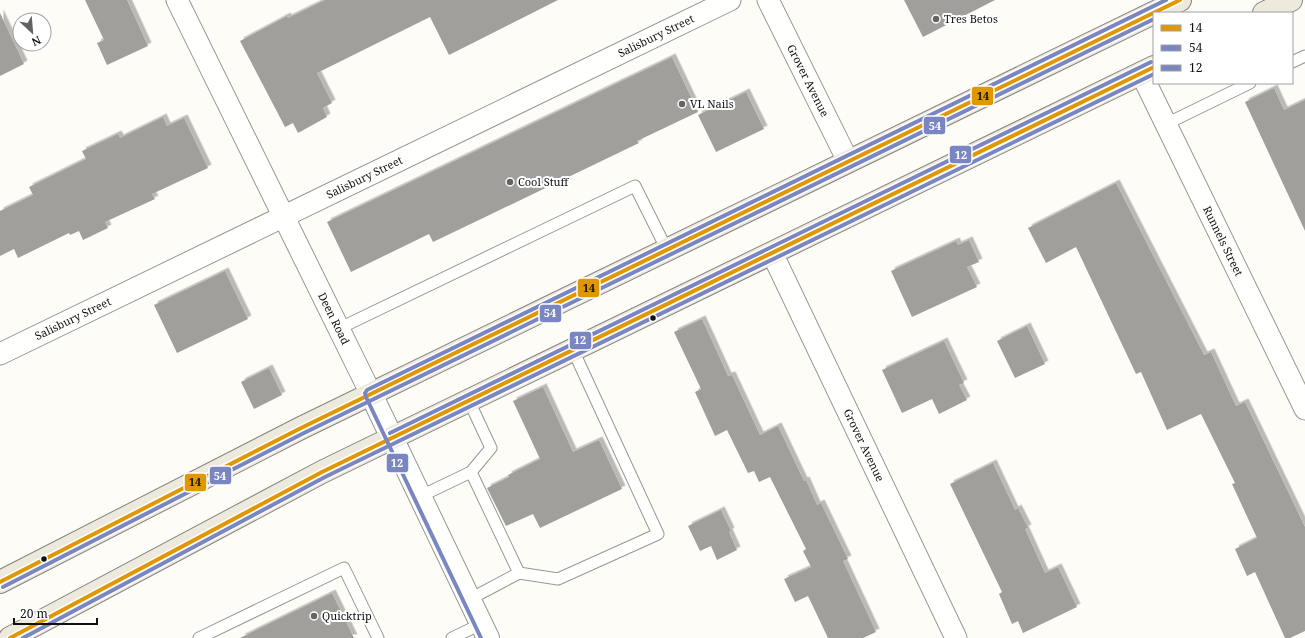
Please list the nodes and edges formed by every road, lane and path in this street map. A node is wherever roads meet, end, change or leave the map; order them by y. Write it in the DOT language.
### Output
graph roads {
  1 [pos="177,0"];
  2 [pos="730,0"];
  3 [pos="768,0"];
  4 [pos="1180,0"];
  5 [pos="1291,0"];
  6 [pos="1155,12"];
  7 [pos="1266,12"];
  8 [pos="1153,13"];
  9 [pos="1305,56"];
  10 [pos="1293,62"];
  11 [pos="1148,70"];
  12 [pos="1248,84"];
  13 [pos="1166,124"];
  14 [pos="848,161"];
  15 [pos="283,217"];
  16 [pos="667,250"];
  17 [pos="772,253"];
  18 [pos="338,329"];
  19 [pos="573,350"];
  20 [pos="0,354"];
  21 [pos="371,394"];
  22 [pos="469,401"];
  23 [pos="1305,409"];
  24 [pos="393,438"];
  25 [pos="470,472"];
  26 [pos="420,496"];
  27 [pos="520,573"];
  28 [pos="0,582"];
  29 [pos="470,599"];
  30 [pos="485,631"];
  31 [pos="10,638"];
  32 [pos="199,638"];
  33 [pos="378,638"];
  34 [pos="452,638"];
  35 [pos="956,638"];
  1 -- 15 [label="street, Deen Road"];
  2 -- 15 [label="street, Salisbury Street"];
  3 -- 14 [label="street, Grover Avenue"];
  4 -- 6 [label="main road"];
  5 -- 7 [label="main road"];
  8 -- 14 [label="main road"];
  9 -- 10 [label="lane"];
  11 -- 13 [label="street, Runnels Street"];
  11 -- 17 [label="main road"];
  12 -- 13 [label="lane"];
  13 -- 23 [label="street, Runnels Street"];
  14 -- 16 [label="main road"];
  15 -- 18 [label="street, Deen Road"];
  15 -- 20 [label="street, Salisbury Street"];
  16 -- 18 [label="lane"];
  16 -- 21 [label="main road"];
  17 -- 19 [label="main road"];
  17 -- 35 [label="street, Grover Avenue"];
  18 -- 21 [label="street, Deen Road"];
  19 -- 22 [label="main road"];
  19 -- 27 [label="lane"];
  21 -- 24 [label="street, Deen Road"];
  21 -- 28 [label="main road"];
  22 -- 24 [label="main road"];
  22 -- 25 [label="lane"];
  24 -- 26 [label="street, Deen Road"];
  24 -- 31 [label="main road"];
  25 -- 26 [label="lane"];
  25 -- 27 [label="lane"];
  26 -- 29 [label="street, Deen Road"];
  27 -- 29 [label="lane"];
  29 -- 30 [label="street, Deen Road"];
  30 -- 34 [label="lane"];
  32 -- 33 [label="lane"];
}
